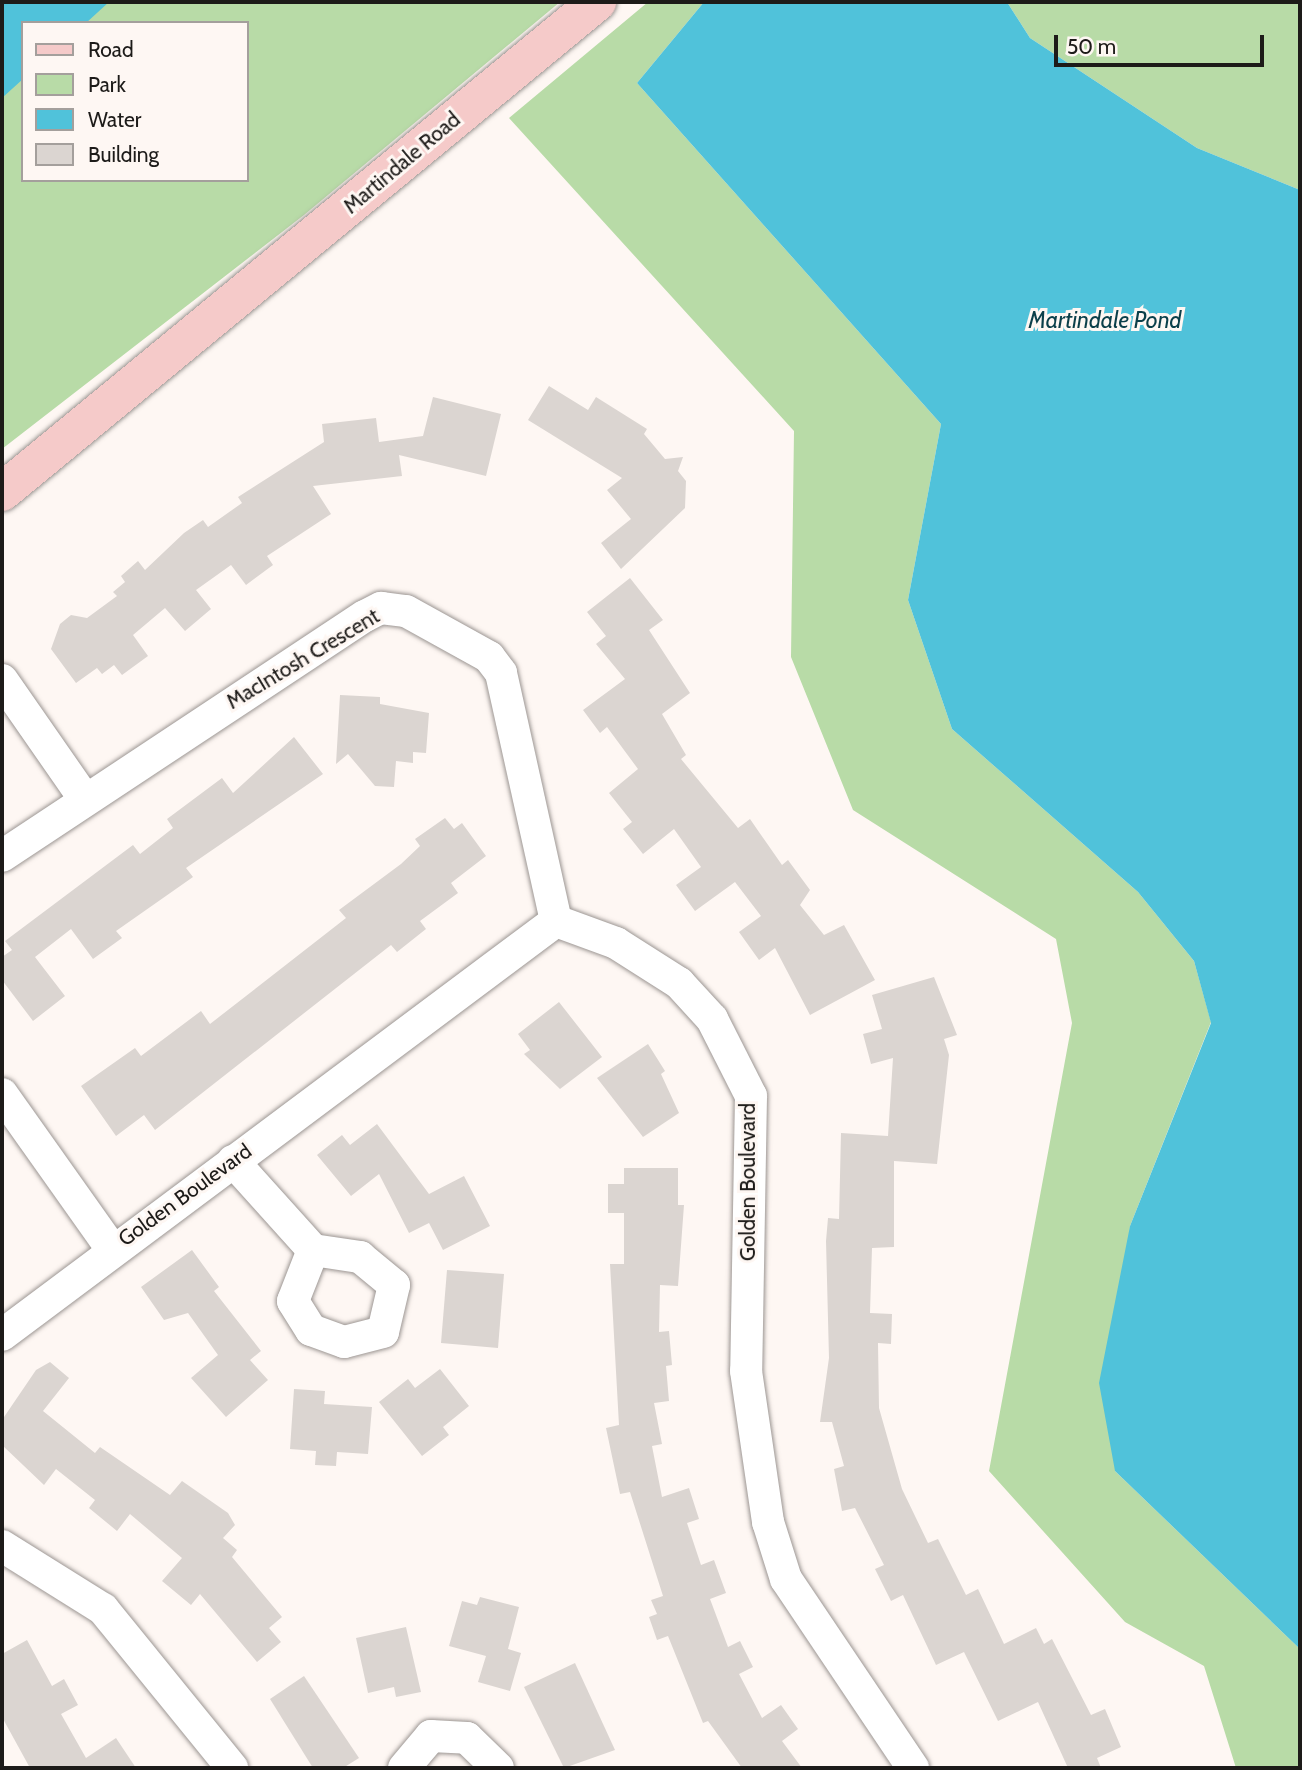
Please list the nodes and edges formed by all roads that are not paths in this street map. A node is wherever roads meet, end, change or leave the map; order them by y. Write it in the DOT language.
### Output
graph roads {
  1 [pos="597,2"];
  2 [pos="2,492"];
  3 [pos="2,680"];
  4 [pos="84,798"];
  5 [pos="2,856"];
  6 [pos="556,921"];
  7 [pos="2,1094"];
  8 [pos="233,1161"];
  9 [pos="111,1248"];
  10 [pos="313,1250"];
  11 [pos="2,1335"];
  12 [pos="2,1546"];
  13 [pos="232,1768"];
  14 [pos="404,1768"];
  15 [pos="498,1768"];
  16 [pos="913,1768"];
  1 -- 2 [label="main road, Martindale Road"];
  3 -- 4 [label="street"];
  4 -- 5 [label="street, MacIntosh Crescent"];
  4 -- 6 [label="street, MacIntosh Crescent"];
  6 -- 8 [label="street, Golden Boulevard"];
  6 -- 16 [label="street, Golden Boulevard"];
  7 -- 9 [label="street"];
  8 -- 9 [label="street, Golden Boulevard"];
  8 -- 10 [label="street"];
  9 -- 11 [label="street, Golden Boulevard"];
  12 -- 13 [label="street"];
  14 -- 15 [label="street"];
}
